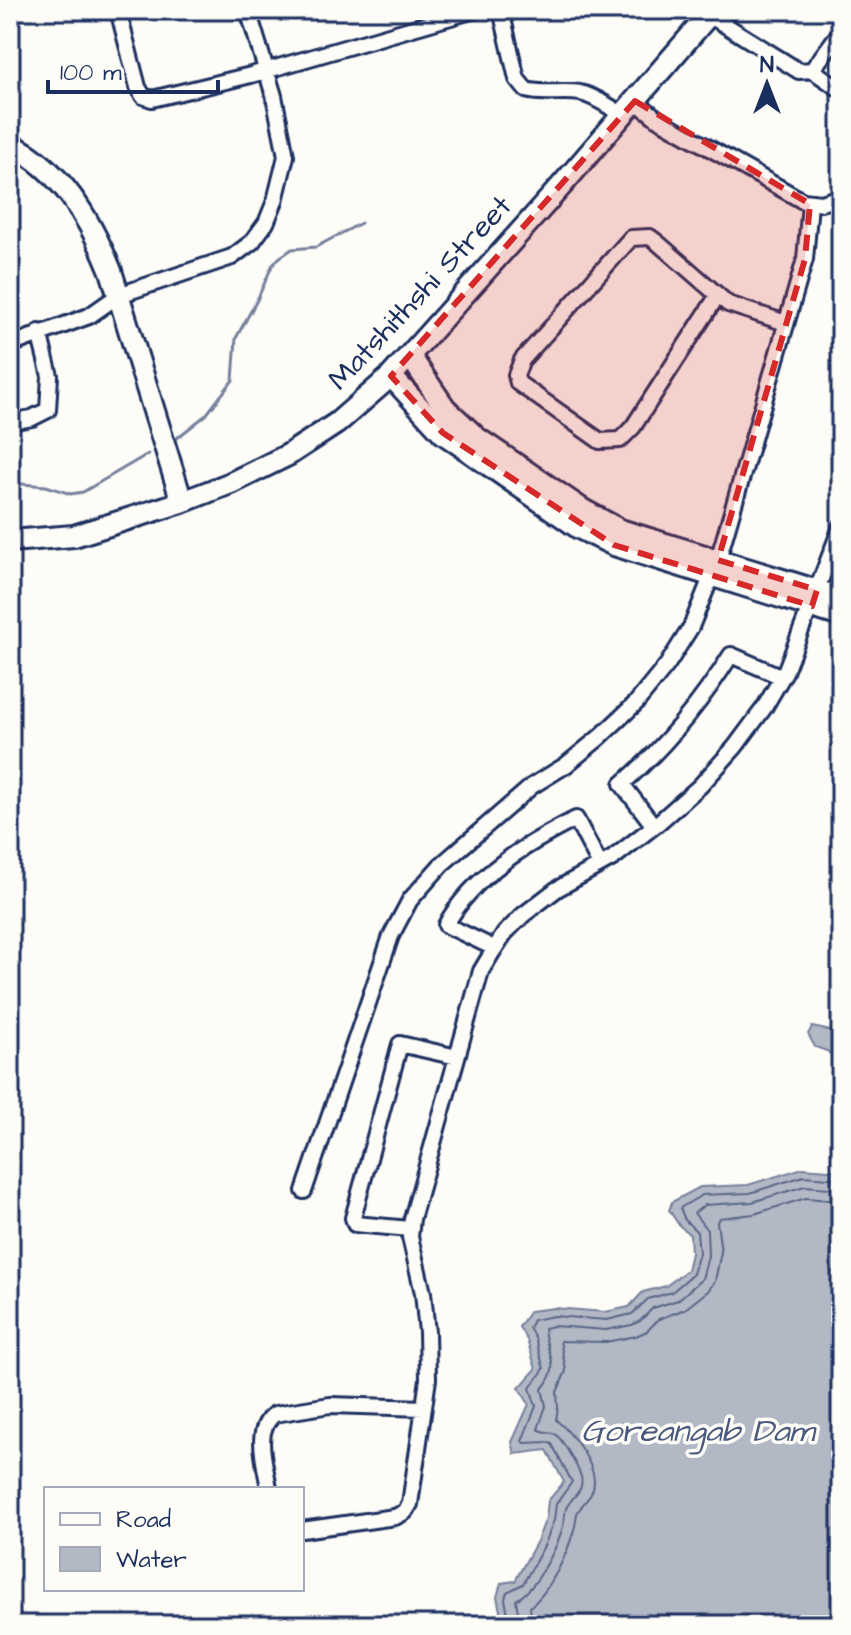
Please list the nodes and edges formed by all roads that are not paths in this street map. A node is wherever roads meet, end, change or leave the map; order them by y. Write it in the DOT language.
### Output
graph roads {
  1 [pos="118,10"];
  2 [pos="248,10"];
  3 [pos="475,10"];
  4 [pos="501,10"];
  5 [pos="711,13"];
  6 [pos="841,31"];
  7 [pos="267,70"];
  8 [pos="812,70"];
  9 [pos="841,90"];
  10 [pos="628,107"];
  11 [pos="10,144"];
  12 [pos="841,197"];
  13 [pos="810,204"];
  14 [pos="119,295"];
  15 [pos="718,295"];
  16 [pos="786,323"];
  17 [pos="39,332"];
  18 [pos="10,345"];
  19 [pos="410,356"];
  20 [pos="391,376"];
  21 [pos="10,422"];
  22 [pos="182,502"];
  23 [pos="841,527"];
  24 [pos="10,541"];
  25 [pos="715,568"];
  26 [pos="814,598"];
  27 [pos="841,598"];
  28 [pos="841,616"];
  29 [pos="782,677"];
  30 [pos="654,826"];
  31 [pos="600,865"];
  32 [pos="494,948"];
  33 [pos="457,1057"];
  34 [pos="304,1191"];
  35 [pos="410,1229"];
  36 [pos="424,1408"];
  37 [pos="269,1487"];
  38 [pos="304,1530"];
  1 -- 7 [label="street"];
  2 -- 7 [label="street"];
  3 -- 7 [label="street"];
  4 -- 10 [label="street"];
  5 -- 8 [label="street"];
  5 -- 10 [label="street, Matshithshi Street"];
  6 -- 8 [label="street"];
  7 -- 14 [label="street"];
  8 -- 9 [label="street"];
  10 -- 13 [label="street"];
  10 -- 19 [label="street, Matshithshi Street"];
  11 -- 14 [label="street"];
  12 -- 13 [label="street"];
  13 -- 16 [label="street"];
  14 -- 17 [label="street"];
  14 -- 22 [label="street"];
  15 -- 15 [label="street"];
  15 -- 16 [label="street"];
  16 -- 25 [label="street"];
  17 -- 18 [label="street"];
  17 -- 21 [label="street"];
  19 -- 20 [label="street, Matshithshi Street"];
  19 -- 25 [label="street"];
  20 -- 22 [label="street, Matshithshi Street"];
  20 -- 25 [label="street"];
  22 -- 24 [label="street, Matshithshi Street"];
  23 -- 26 [label="street"];
  25 -- 26 [label="street"];
  25 -- 34 [label="street"];
  26 -- 27 [label="street"];
  26 -- 28 [label="street"];
  26 -- 29 [label="street"];
  29 -- 30 [label="street"];
  29 -- 30 [label="street"];
  30 -- 31 [label="street"];
  31 -- 32 [label="street"];
  31 -- 32 [label="street"];
  32 -- 33 [label="street"];
  33 -- 35 [label="street"];
  33 -- 35 [label="street"];
  35 -- 36 [label="street"];
  36 -- 37 [label="street"];
  36 -- 38 [label="street"];
}
